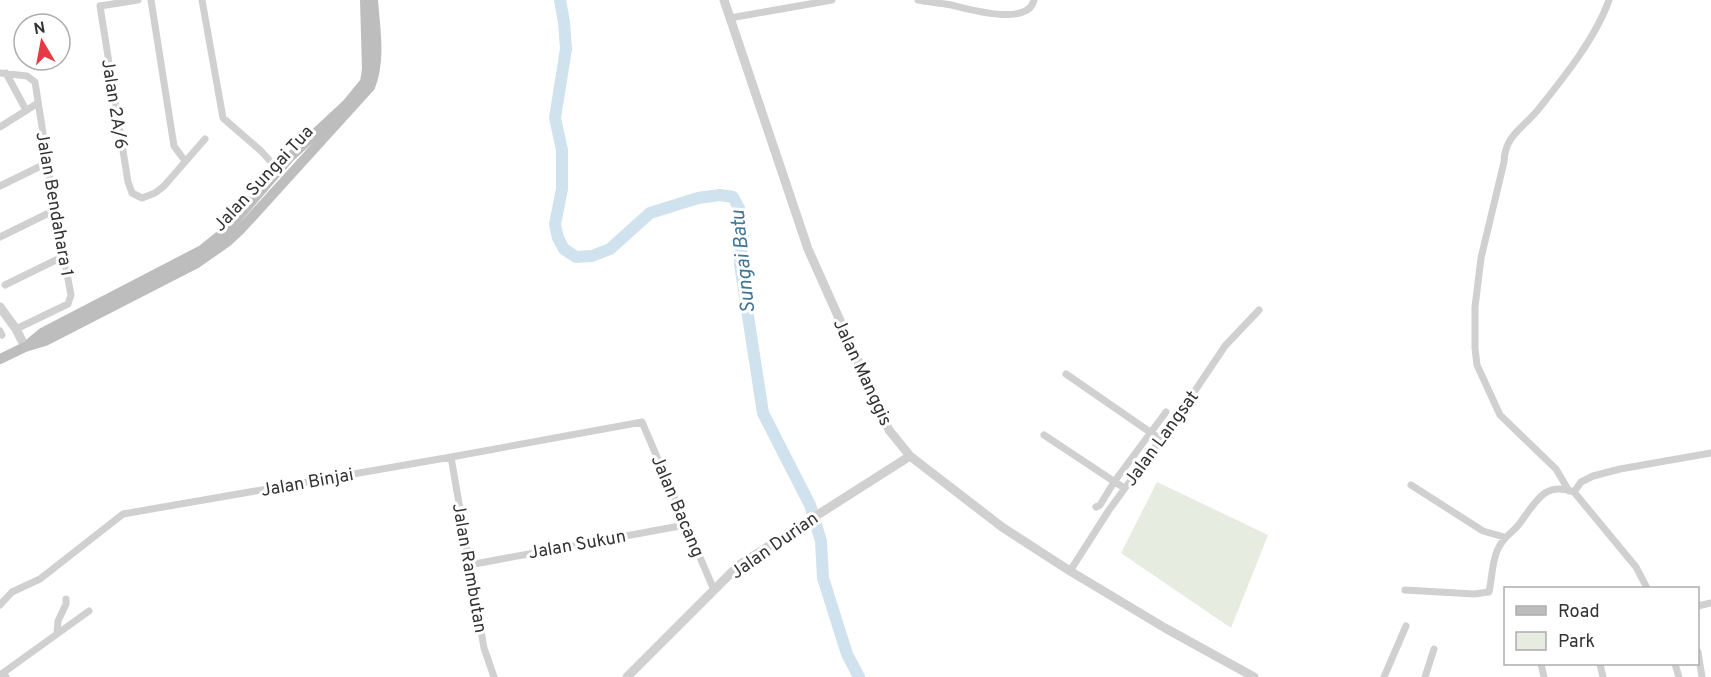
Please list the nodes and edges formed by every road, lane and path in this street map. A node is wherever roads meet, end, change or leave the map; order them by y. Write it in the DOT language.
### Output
graph roads {
  1 [pos="138,0"];
  2 [pos="151,0"];
  3 [pos="201,0"];
  4 [pos="365,0"];
  5 [pos="373,0"];
  6 [pos="724,0"];
  7 [pos="832,0"];
  8 [pos="918,0"];
  9 [pos="1034,0"];
  10 [pos="1609,0"];
  11 [pos="730,18"];
  12 [pos="3,73"];
  13 [pos="38,103"];
  14 [pos="26,110"];
  15 [pos="0,127"];
  16 [pos="205,139"];
  17 [pos="185,161"];
  18 [pos="47,163"];
  19 [pos="286,171"];
  20 [pos="0,186"];
  21 [pos="55,210"];
  22 [pos="0,237"];
  23 [pos="64,256"];
  24 [pos="5,285"];
  25 [pos="0,307"];
  26 [pos="1259,310"];
  27 [pos="16,329"];
  28 [pos="25,347"];
  29 [pos="0,359"];
  30 [pos="1066,375"];
  31 [pos="1166,412"];
  32 [pos="642,422"];
  33 [pos="1150,433"];
  34 [pos="1044,435"];
  35 [pos="1160,439"];
  36 [pos="1711,453"];
  37 [pos="910,456"];
  38 [pos="451,457"];
  39 [pos="1114,482"];
  40 [pos="1411,485"];
  41 [pos="1124,488"];
  42 [pos="1572,492"];
  43 [pos="1096,507"];
  44 [pos="685,525"];
  45 [pos="1504,537"];
  46 [pos="468,565"];
  47 [pos="1070,571"];
  48 [pos="1646,587"];
  49 [pos="714,590"];
  50 [pos="1405,590"];
  51 [pos="66,599"];
  52 [pos="0,605"];
  53 [pos="89,611"];
  54 [pos="1406,626"];
  55 [pos="57,633"];
  56 [pos="1434,650"];
  57 [pos="1699,660"];
  58 [pos="0,675"];
  59 [pos="5,677"];
  60 [pos="494,677"];
  61 [pos="627,677"];
  62 [pos="1254,677"];
  63 [pos="1384,677"];
  64 [pos="1425,677"];
  65 [pos="1701,677"];
  1 -- 17 [label="street, Jalan 2A/6"];
  2 -- 17 [label="street"];
  3 -- 19 [label="street"];
  4 -- 19 [label="main road, Jalan Sungai Tua"];
  5 -- 19 [label="main road, Jalan Sungai Tua"];
  6 -- 11 [label="street, Jalan Manggis"];
  7 -- 11 [label="street"];
  8 -- 9 [label="street"];
  10 -- 42 [label="street"];
  11 -- 37 [label="street, Jalan Manggis"];
  12 -- 13 [label="street, Jalan Bendahara 1"];
  12 -- 14 [label="street"];
  13 -- 14 [label="street"];
  13 -- 18 [label="street, Jalan Bendahara 1"];
  14 -- 15 [label="street"];
  16 -- 17 [label="street"];
  18 -- 20 [label="street"];
  18 -- 21 [label="street, Jalan Bendahara 1"];
  19 -- 28 [label="main road, Jalan Sungai Tua"];
  21 -- 22 [label="street"];
  21 -- 23 [label="street, Jalan Bendahara 1"];
  23 -- 24 [label="street"];
  23 -- 27 [label="street, Jalan Bendahara 1"];
  25 -- 27 [label="street"];
  26 -- 35 [label="street, Jalan Langsat"];
  27 -- 28 [label="street"];
  28 -- 29 [label="main road, Jalan Sungai Tua"];
  30 -- 33 [label="street"];
  31 -- 33 [label="street"];
  32 -- 38 [label="street, Jalan Binjai"];
  32 -- 44 [label="street, Jalan Bacang"];
  33 -- 35 [label="street"];
  33 -- 39 [label="street"];
  34 -- 39 [label="street"];
  35 -- 41 [label="street, Jalan Langsat"];
  36 -- 42 [label="street"];
  37 -- 47 [label="street, Jalan Manggis"];
  37 -- 49 [label="street, Jalan Durian"];
  38 -- 46 [label="street, Jalan Rambutan"];
  38 -- 52 [label="street, Jalan Binjai"];
  39 -- 41 [label="street"];
  39 -- 43 [label="street"];
  40 -- 45 [label="street"];
  41 -- 47 [label="street, Jalan Langsat"];
  42 -- 45 [label="street"];
  42 -- 48 [label="street"];
  44 -- 46 [label="street, Jalan Sukun"];
  44 -- 49 [label="street, Jalan Bacang"];
  45 -- 50 [label="street"];
  46 -- 60 [label="street, Jalan Rambutan"];
  47 -- 62 [label="street, Jalan Manggis"];
  49 -- 61 [label="street, Jalan Durian"];
  51 -- 55 [label="street"];
  53 -- 55 [label="street"];
  54 -- 63 [label="street"];
  55 -- 58 [label="street"];
  56 -- 64 [label="street"];
  57 -- 65 [label="street"];
  58 -- 59 [label="street"];
}
